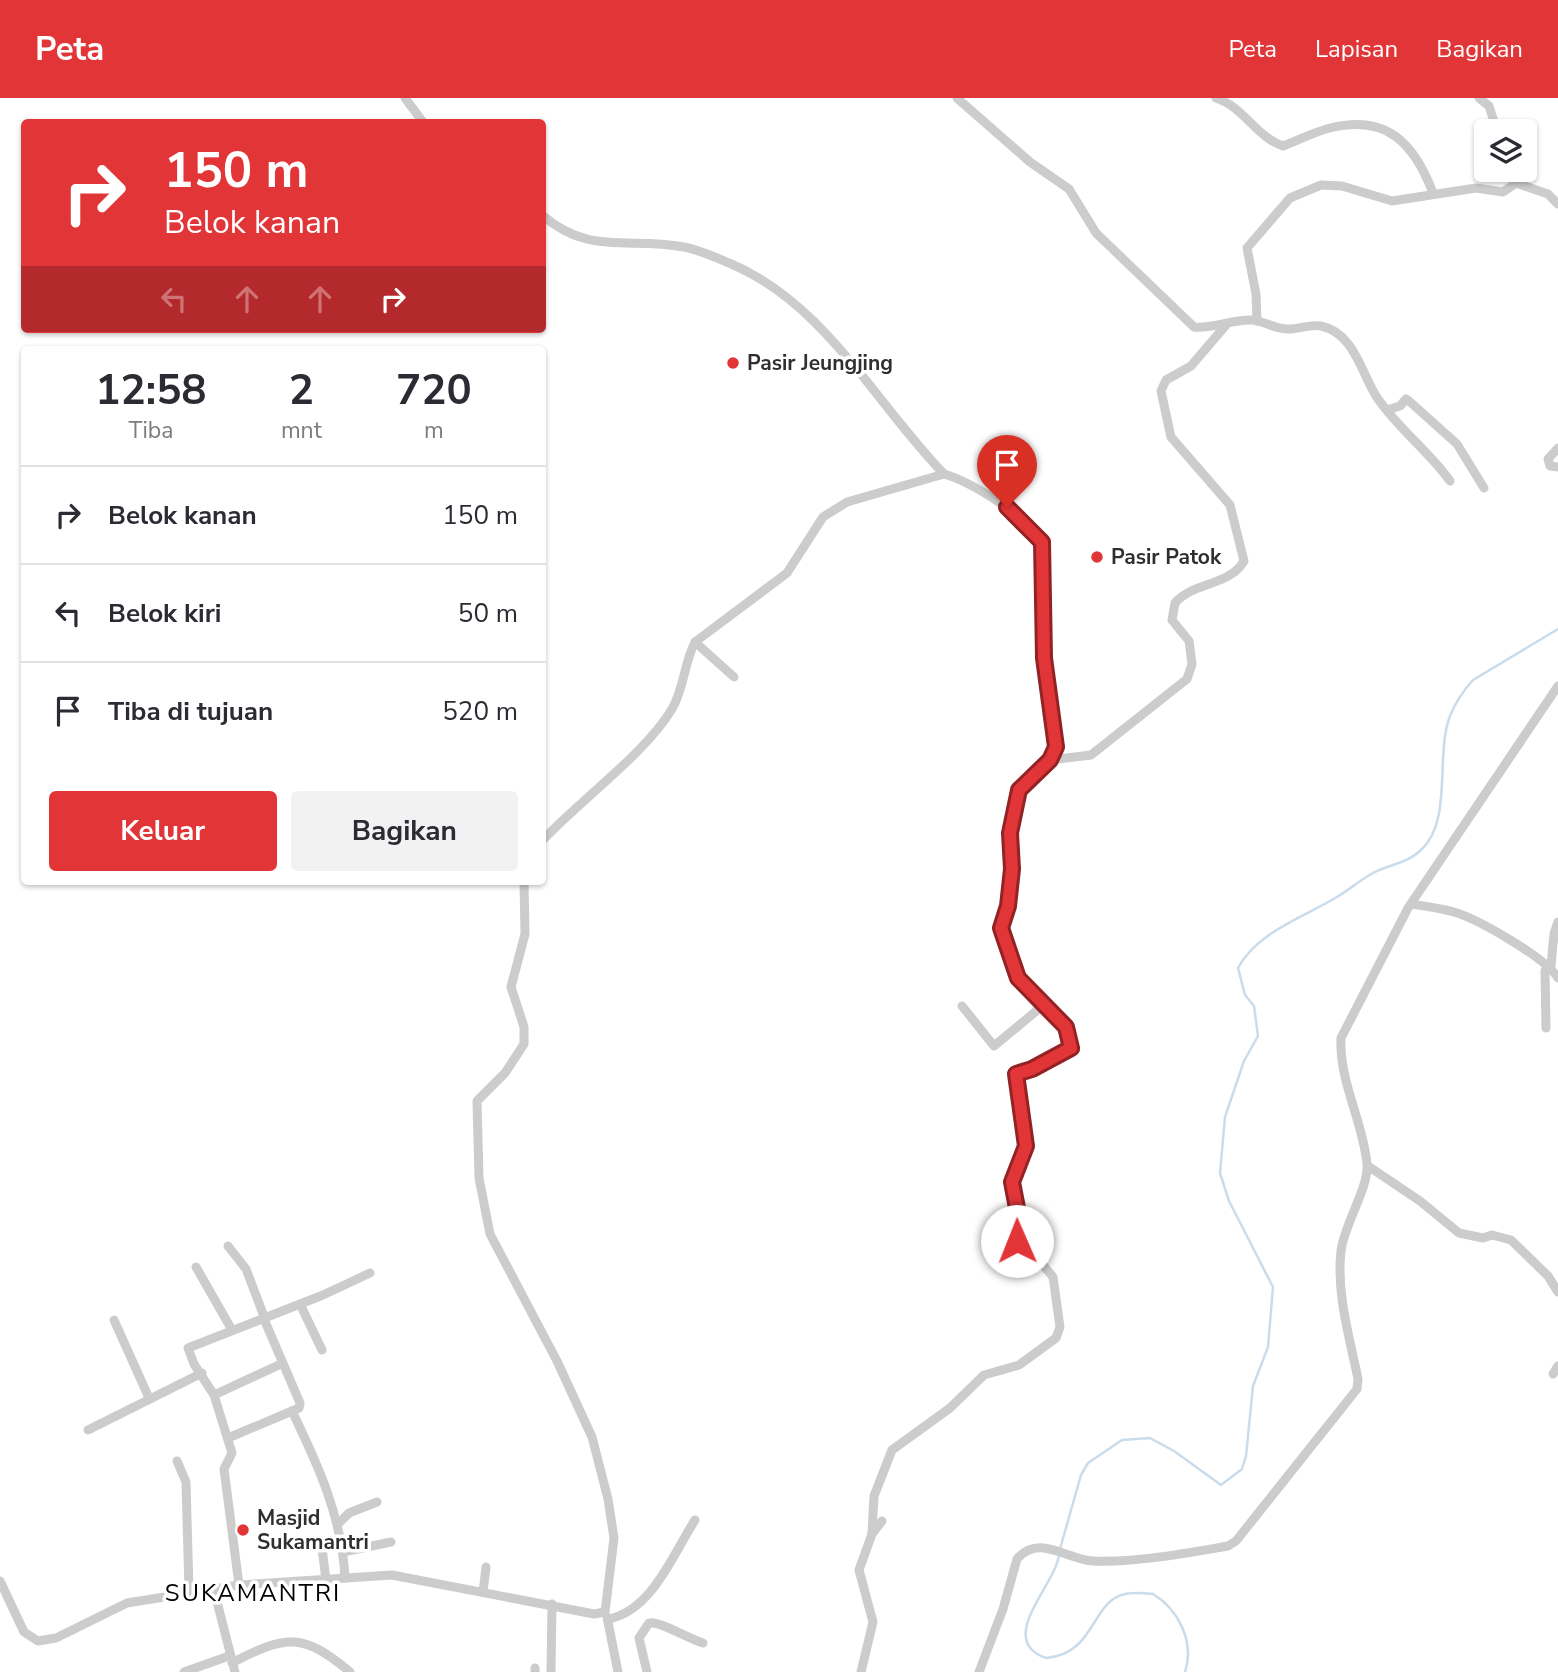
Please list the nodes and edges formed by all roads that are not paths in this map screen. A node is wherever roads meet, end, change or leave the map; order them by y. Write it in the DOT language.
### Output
graph roads {
  1 [pos="405,98"];
  2 [pos="957,98"];
  3 [pos="1216,98"];
  4 [pos="1479,98"];
  5 [pos="421,119"];
  6 [pos="1493,119"];
  7 [pos="1516,183"];
  8 [pos="1433,193"];
  9 [pos="1558,204"];
  10 [pos="546,218"];
  11 [pos="1257,321"];
  12 [pos="1226,325"];
  13 [pos="1387,410"];
  14 [pos="1558,448"];
  15 [pos="1558,467"];
  16 [pos="944,474"];
  17 [pos="1450,481"];
  18 [pos="1485,488"];
  19 [pos="695,642"];
  20 [pos="734,677"];
  21 [pos="1558,686"];
  22 [pos="1050,760"];
  23 [pos="546,837"];
  24 [pos="524,885"];
  25 [pos="1411,904"];
  26 [pos="1558,922"];
  27 [pos="1550,965"];
  28 [pos="1558,978"];
  29 [pos="1046,1003"];
  30 [pos="962,1006"];
  31 [pos="1546,1028"];
  32 [pos="1367,1166"];
  33 [pos="228,1245"];
  34 [pos="196,1267"];
  35 [pos="1544,1272"];
  36 [pos="370,1273"];
  37 [pos="1558,1273"];
  38 [pos="1558,1292"];
  39 [pos="300,1304"];
  40 [pos="264,1319"];
  41 [pos="114,1320"];
  42 [pos="232,1330"];
  43 [pos="322,1350"];
  44 [pos="281,1364"];
  45 [pos="202,1373"];
  46 [pos="214,1395"];
  47 [pos="149,1398"];
  48 [pos="292,1410"];
  49 [pos="88,1430"];
  50 [pos="228,1438"];
  51 [pos="177,1461"];
  52 [pos="377,1502"];
  53 [pos="695,1520"];
  54 [pos="882,1521"];
  55 [pos="338,1524"];
  56 [pos="872,1534"];
  57 [pos="321,1540"];
  58 [pos="391,1542"];
  59 [pos="344,1552"];
  60 [pos="486,1567"];
  61 [pos="345,1578"];
  62 [pos="327,1580"];
  63 [pos="0,1581"];
  64 [pos="239,1585"];
  65 [pos="214,1590"];
  66 [pos="189,1591"];
  67 [pos="483,1592"];
  68 [pos="552,1604"];
  69 [pos="607,1615"];
  70 [pos="703,1643"];
  71 [pos="232,1664"];
  72 [pos="184,1672"];
  73 [pos="350,1672"];
  74 [pos="551,1672"];
  75 [pos="618,1672"];
  76 [pos="647,1672"];
  77 [pos="861,1672"];
  78 [pos="979,1672"];
  1 -- 5 [label="street"];
  2 -- 12 [label="street"];
  3 -- 8 [label="street"];
  4 -- 6 [label="street"];
  7 -- 8 [label="street"];
  7 -- 9 [label="street"];
  8 -- 11 [label="street"];
  10 -- 16 [label="street"];
  11 -- 12 [label="street"];
  11 -- 13 [label="street"];
  12 -- 22 [label="street"];
  13 -- 17 [label="street"];
  13 -- 18 [label="street"];
  14 -- 15 [label="street"];
  16 -- 19 [label="street"];
  16 -- 22 [label="street"];
  19 -- 20 [label="street"];
  19 -- 23 [label="street"];
  21 -- 25 [label="street"];
  22 -- 29 [label="street"];
  24 -- 69 [label="street"];
  25 -- 27 [label="street"];
  25 -- 32 [label="street"];
  26 -- 27 [label="street"];
  27 -- 28 [label="street"];
  27 -- 31 [label="street"];
  29 -- 30 [label="street"];
  29 -- 56 [label="street"];
  32 -- 35 [label="street"];
  32 -- 78 [label="street"];
  33 -- 40 [label="street"];
  34 -- 42 [label="street"];
  35 -- 37 [label="street"];
  35 -- 38 [label="street"];
  36 -- 39 [label="street"];
  39 -- 40 [label="street"];
  39 -- 43 [label="street"];
  40 -- 42 [label="street"];
  40 -- 44 [label="street"];
  41 -- 47 [label="street"];
  42 -- 45 [label="street"];
  44 -- 46 [label="street"];
  44 -- 48 [label="street"];
  45 -- 46 [label="street"];
  45 -- 47 [label="street"];
  46 -- 50 [label="street"];
  47 -- 49 [label="street"];
  48 -- 50 [label="street"];
  48 -- 55 [label="street"];
  50 -- 64 [label="street"];
  51 -- 66 [label="street"];
  52 -- 55 [label="street"];
  53 -- 69 [label="street"];
  54 -- 56 [label="street"];
  55 -- 59 [label="street"];
  56 -- 77 [label="street"];
  57 -- 62 [label="street"];
  58 -- 59 [label="street"];
  59 -- 61 [label="street"];
  60 -- 67 [label="street"];
  61 -- 62 [label="street"];
  61 -- 67 [label="street"];
  62 -- 64 [label="street"];
  63 -- 66 [label="street"];
  64 -- 65 [label="street"];
  65 -- 66 [label="street"];
  65 -- 71 [label="street"];
  67 -- 68 [label="street"];
  68 -- 69 [label="street"];
  68 -- 74 [label="street"];
  69 -- 75 [label="street"];
  70 -- 76 [label="street"];
  71 -- 72 [label="street"];
  71 -- 73 [label="street"];
}
